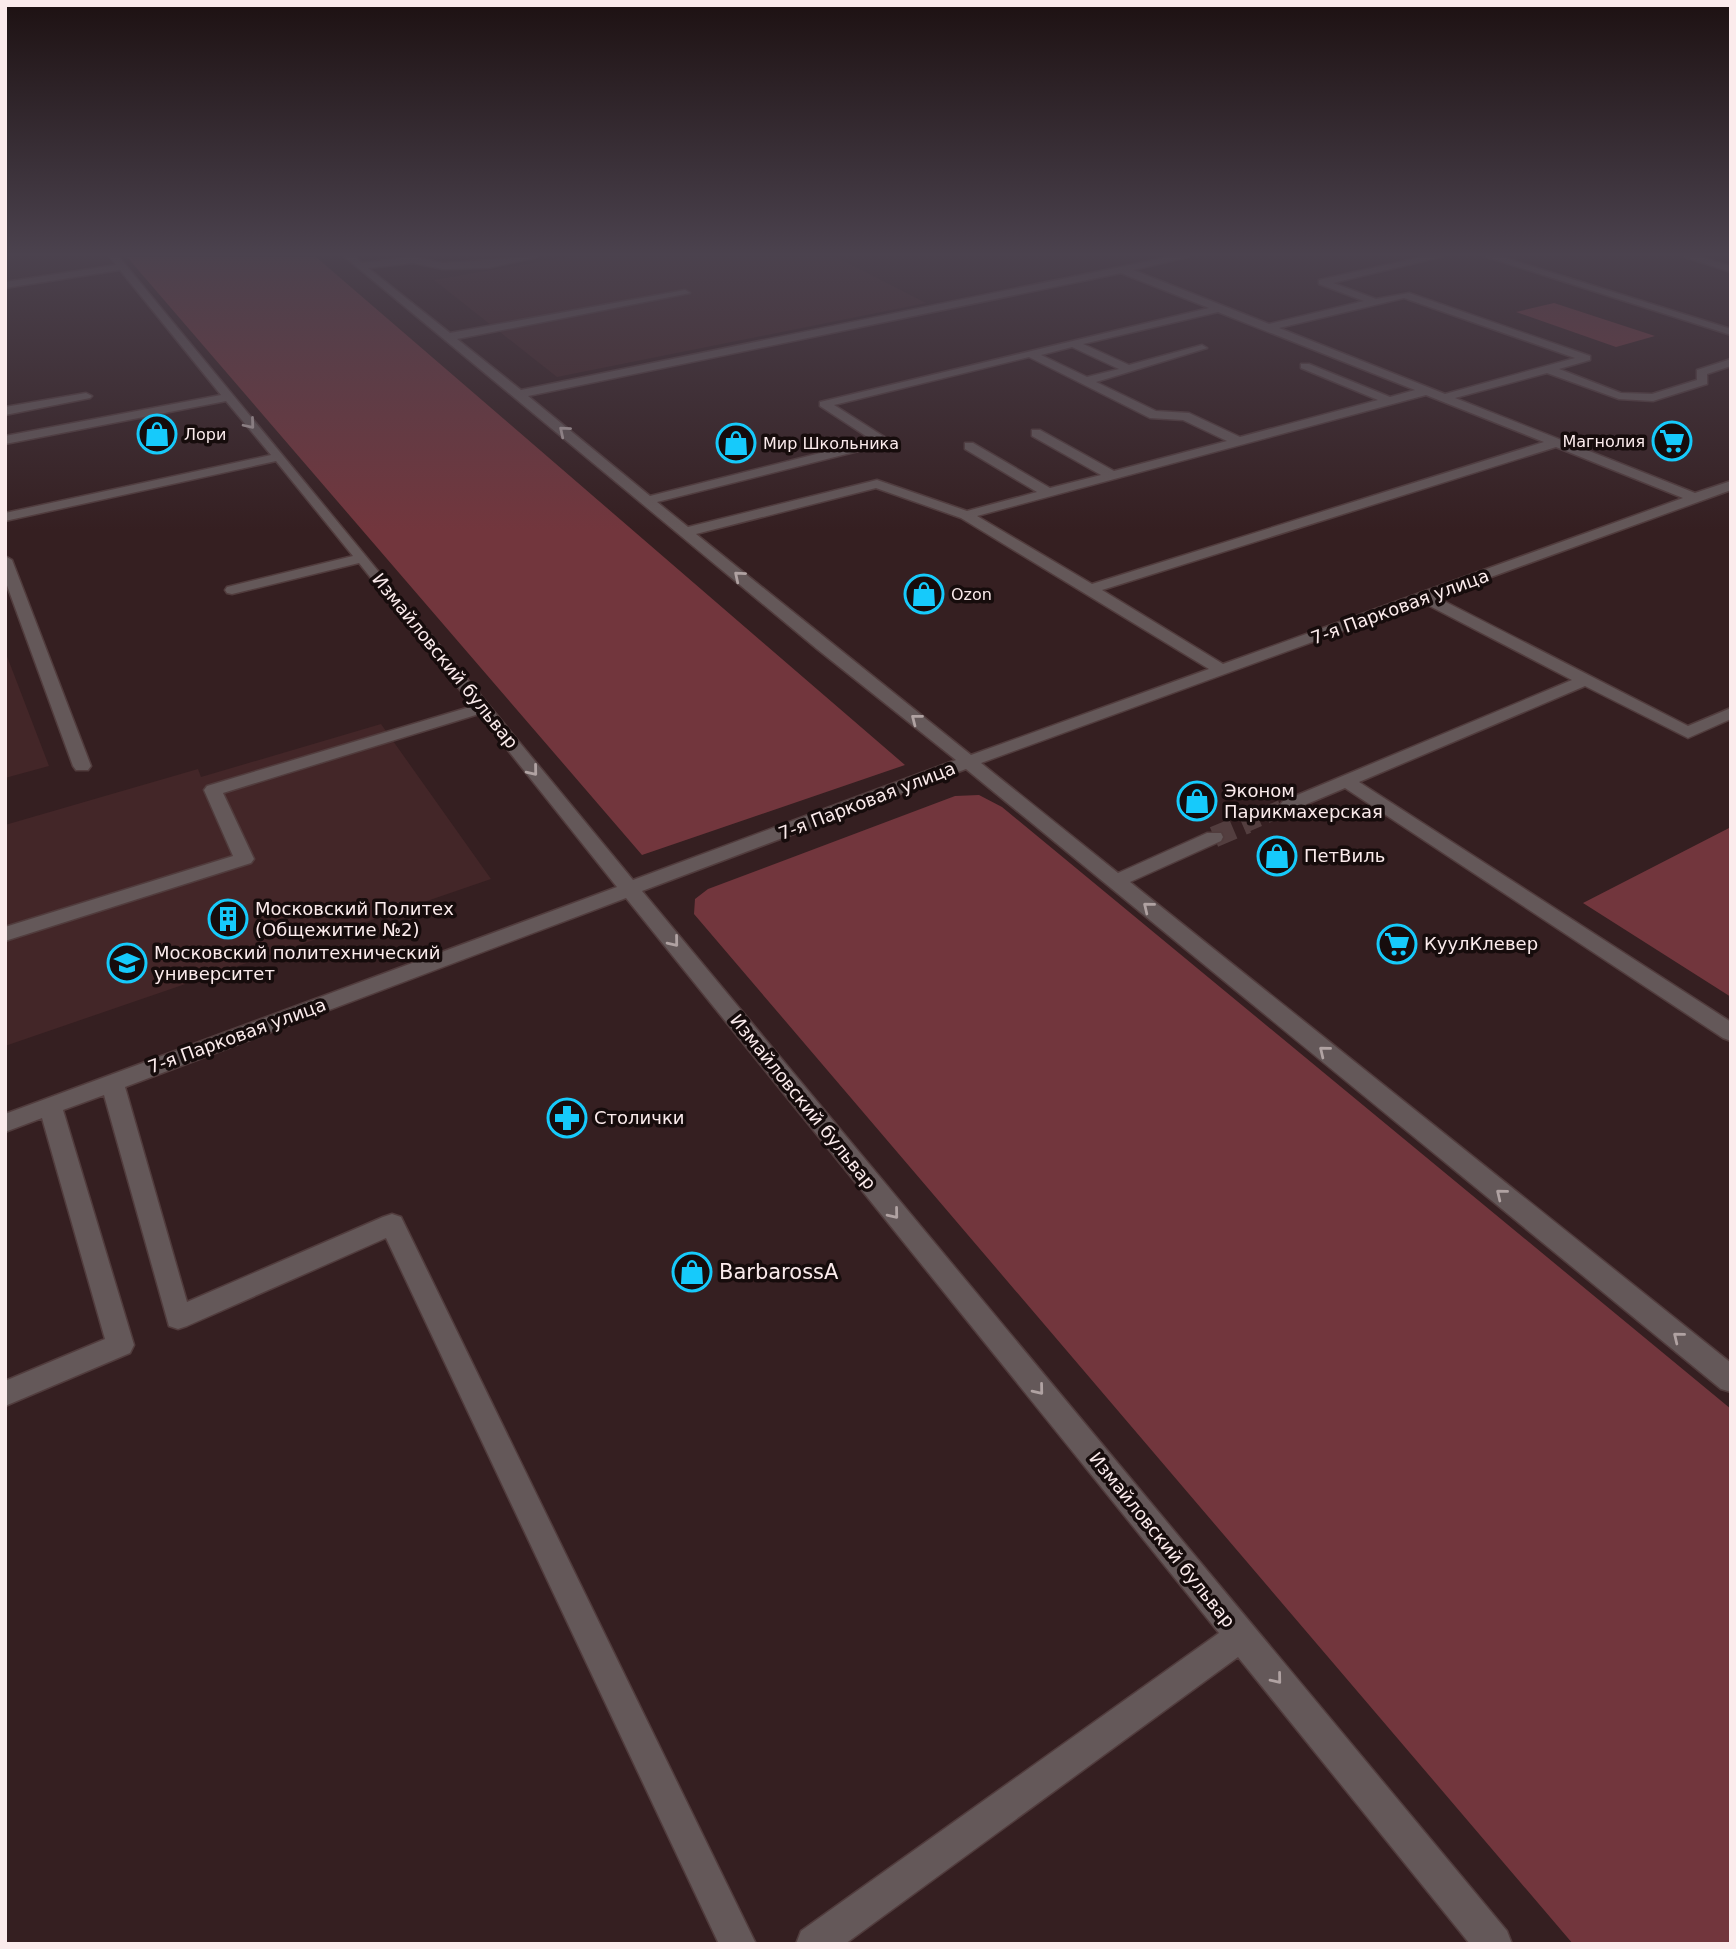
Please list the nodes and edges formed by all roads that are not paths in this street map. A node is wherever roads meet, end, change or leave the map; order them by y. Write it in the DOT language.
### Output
graph roads {
  1 [pos="188,348"];
  2 [pos="462,348"];
  3 [pos="743,348"];
  4 [pos="1057,348"];
  5 [pos="1083,348"];
  6 [pos="1202,348"];
  7 [pos="1317,348"];
  8 [pos="1557,348"];
  9 [pos="1031,354"];
  10 [pos="1731,362"];
  11 [pos="1306,366"];
  12 [pos="1548,369"];
  13 [pos="1130,370"];
  14 [pos="1086,381"];
  15 [pos="1426,391"];
  16 [pos="519,394"];
  17 [pos="86,397"];
  18 [pos="228,397"];
  19 [pos="1444,398"];
  20 [pos="1390,401"];
  21 [pos="5,411"];
  22 [pos="1036,433"];
  23 [pos="5,440"];
  24 [pos="1240,442"];
  25 [pos="1555,443"];
  26 [pos="970,446"];
  27 [pos="279,457"];
  28 [pos="1113,476"];
  29 [pos="1731,485"];
  30 [pos="1049,493"];
  31 [pos="1695,498"];
  32 [pos="648,500"];
  33 [pos="966,515"];
  34 [pos="5,517"];
  35 [pos="686,532"];
  36 [pos="362,558"];
  37 [pos="5,560"];
  38 [pos="1090,589"];
  39 [pos="232,590"];
  40 [pos="1426,598"];
  41 [pos="1222,670"];
  42 [pos="1585,680"];
  43 [pos="483,708"];
  44 [pos="1731,713"];
  45 [pos="969,762"];
  46 [pos="82,766"];
  47 [pos="1346,781"];
  48 [pos="1289,805"];
  49 [pos="1214,837"];
  50 [pos="1115,881"];
  51 [pos="630,890"];
  52 [pos="5,934"];
  53 [pos="1731,1032"];
  54 [pos="112,1083"];
  55 [pos="50,1106"];
  56 [pos="5,1123"];
  57 [pos="1731,1380"];
  58 [pos="5,1394"];
  59 [pos="1241,1636"];
  60 [pos="738,1944"];
  61 [pos="814,1944"];
  62 [pos="1494,1944"];
  1 -- 18 [label="street, Измайловский бульвар"];
  2 -- 16 [label="street"];
  3 -- 16 [label="street"];
  4 -- 9 [label="street"];
  5 -- 13 [label="street"];
  6 -- 13 [label="street"];
  7 -- 15 [label="street"];
  8 -- 12 [label="street"];
  9 -- 14 [label="street"];
  9 -- 32 [label="street"];
  10 -- 12 [label="street"];
  11 -- 20 [label="street"];
  12 -- 19 [label="street"];
  13 -- 14 [label="street"];
  14 -- 24 [label="street"];
  15 -- 19 [label="street"];
  15 -- 20 [label="street"];
  32 -- 16 [label="street, one-way"];
  17 -- 21 [label="street"];
  18 -- 23 [label="street"];
  18 -- 27 [label="street, Измайловский бульвар, one-way"];
  19 -- 25 [label="street"];
  20 -- 24 [label="street"];
  22 -- 28 [label="street"];
  24 -- 28 [label="street"];
  25 -- 31 [label="street"];
  25 -- 38 [label="street"];
  26 -- 30 [label="street"];
  27 -- 34 [label="street"];
  27 -- 36 [label="street, Измайловский бульвар"];
  28 -- 30 [label="street"];
  29 -- 31 [label="street, 7-я Парковая улица"];
  30 -- 33 [label="street"];
  31 -- 40 [label="street, 7-я Парковая улица"];
  32 -- 35 [label="street"];
  33 -- 35 [label="street"];
  33 -- 38 [label="street"];
  45 -- 35 [label="street, one-way"];
  36 -- 39 [label="street"];
  36 -- 43 [label="street, Измайловский бульвар"];
  37 -- 46 [label="street"];
  38 -- 41 [label="street"];
  40 -- 41 [label="street, 7-я Парковая улица"];
  40 -- 42 [label="street"];
  41 -- 45 [label="street, 7-я Парковая улица"];
  42 -- 44 [label="street"];
  42 -- 47 [label="street"];
  43 -- 51 [label="street, Измайловский бульвар, one-way"];
  43 -- 52 [label="street"];
  45 -- 50 [label="street"];
  45 -- 51 [label="street, 7-я Парковая улица"];
  47 -- 48 [label="street"];
  47 -- 53 [label="street"];
  49 -- 50 [label="street"];
  57 -- 50 [label="street, one-way"];
  51 -- 54 [label="street, 7-я Парковая улица"];
  51 -- 59 [label="street, Измайловский бульвар, one-way"];
  54 -- 55 [label="street, 7-я Парковая улица"];
  54 -- 60 [label="street"];
  55 -- 56 [label="street, 7-я Парковая улица"];
  55 -- 58 [label="street"];
  59 -- 61 [label="street"];
  59 -- 62 [label="street, Измайловский бульвар, one-way"];
}
